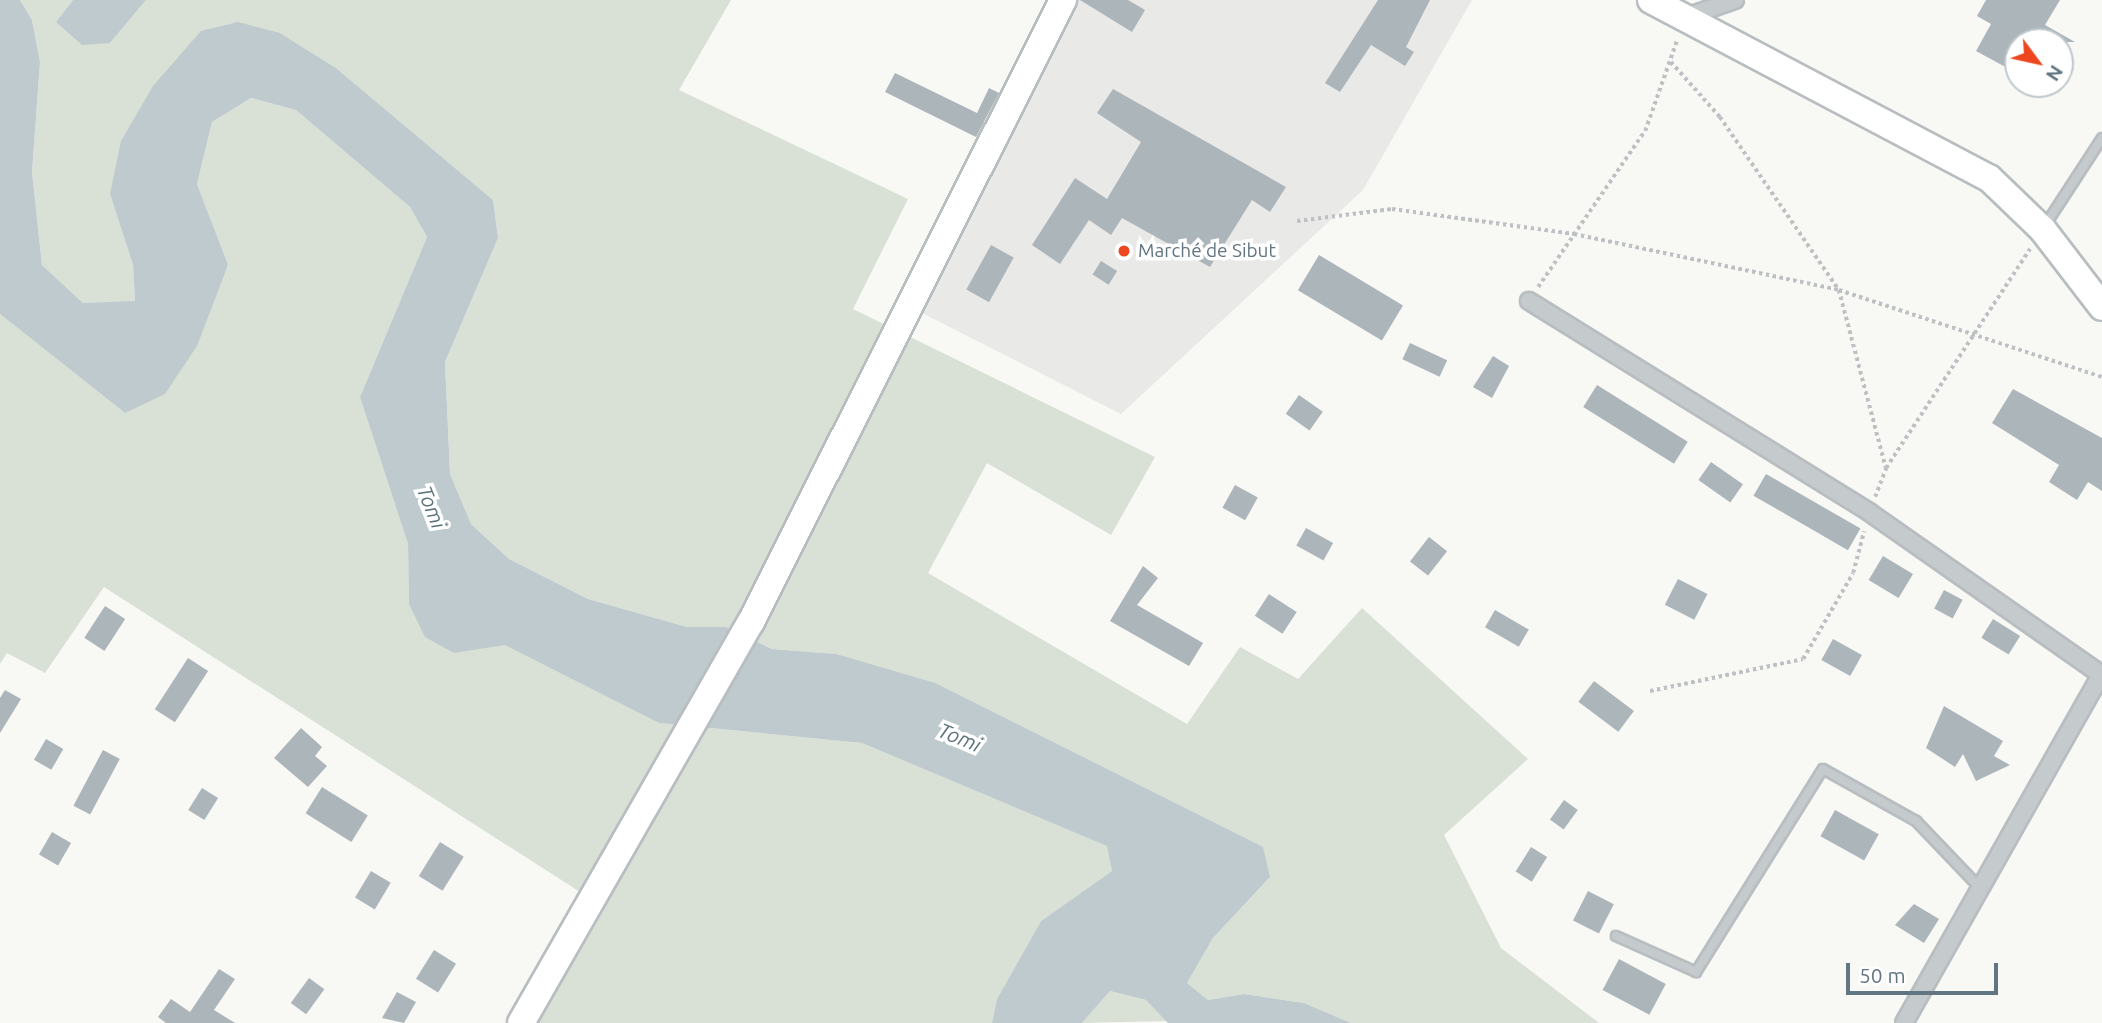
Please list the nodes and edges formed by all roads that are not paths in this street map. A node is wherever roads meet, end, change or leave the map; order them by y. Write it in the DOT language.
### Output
graph roads {
  1 [pos="1063,0"];
  2 [pos="1651,0"];
  3 [pos="1735,0"];
  4 [pos="1683,18"];
  5 [pos="2102,138"];
  6 [pos="2043,230"];
  7 [pos="1529,301"];
  8 [pos="2102,307"];
  9 [pos="2102,674"];
  10 [pos="1979,887"];
  11 [pos="1616,936"];
  12 [pos="521,1023"];
  13 [pos="1904,1023"];
  1 -- 12 [label="main road"];
  2 -- 4 [label="main road"];
  3 -- 4 [label="street"];
  4 -- 6 [label="main road"];
  5 -- 6 [label="lane"];
  6 -- 8 [label="main road"];
  7 -- 9 [label="street"];
  9 -- 10 [label="street"];
  10 -- 11 [label="lane"];
  10 -- 13 [label="street"];
}
